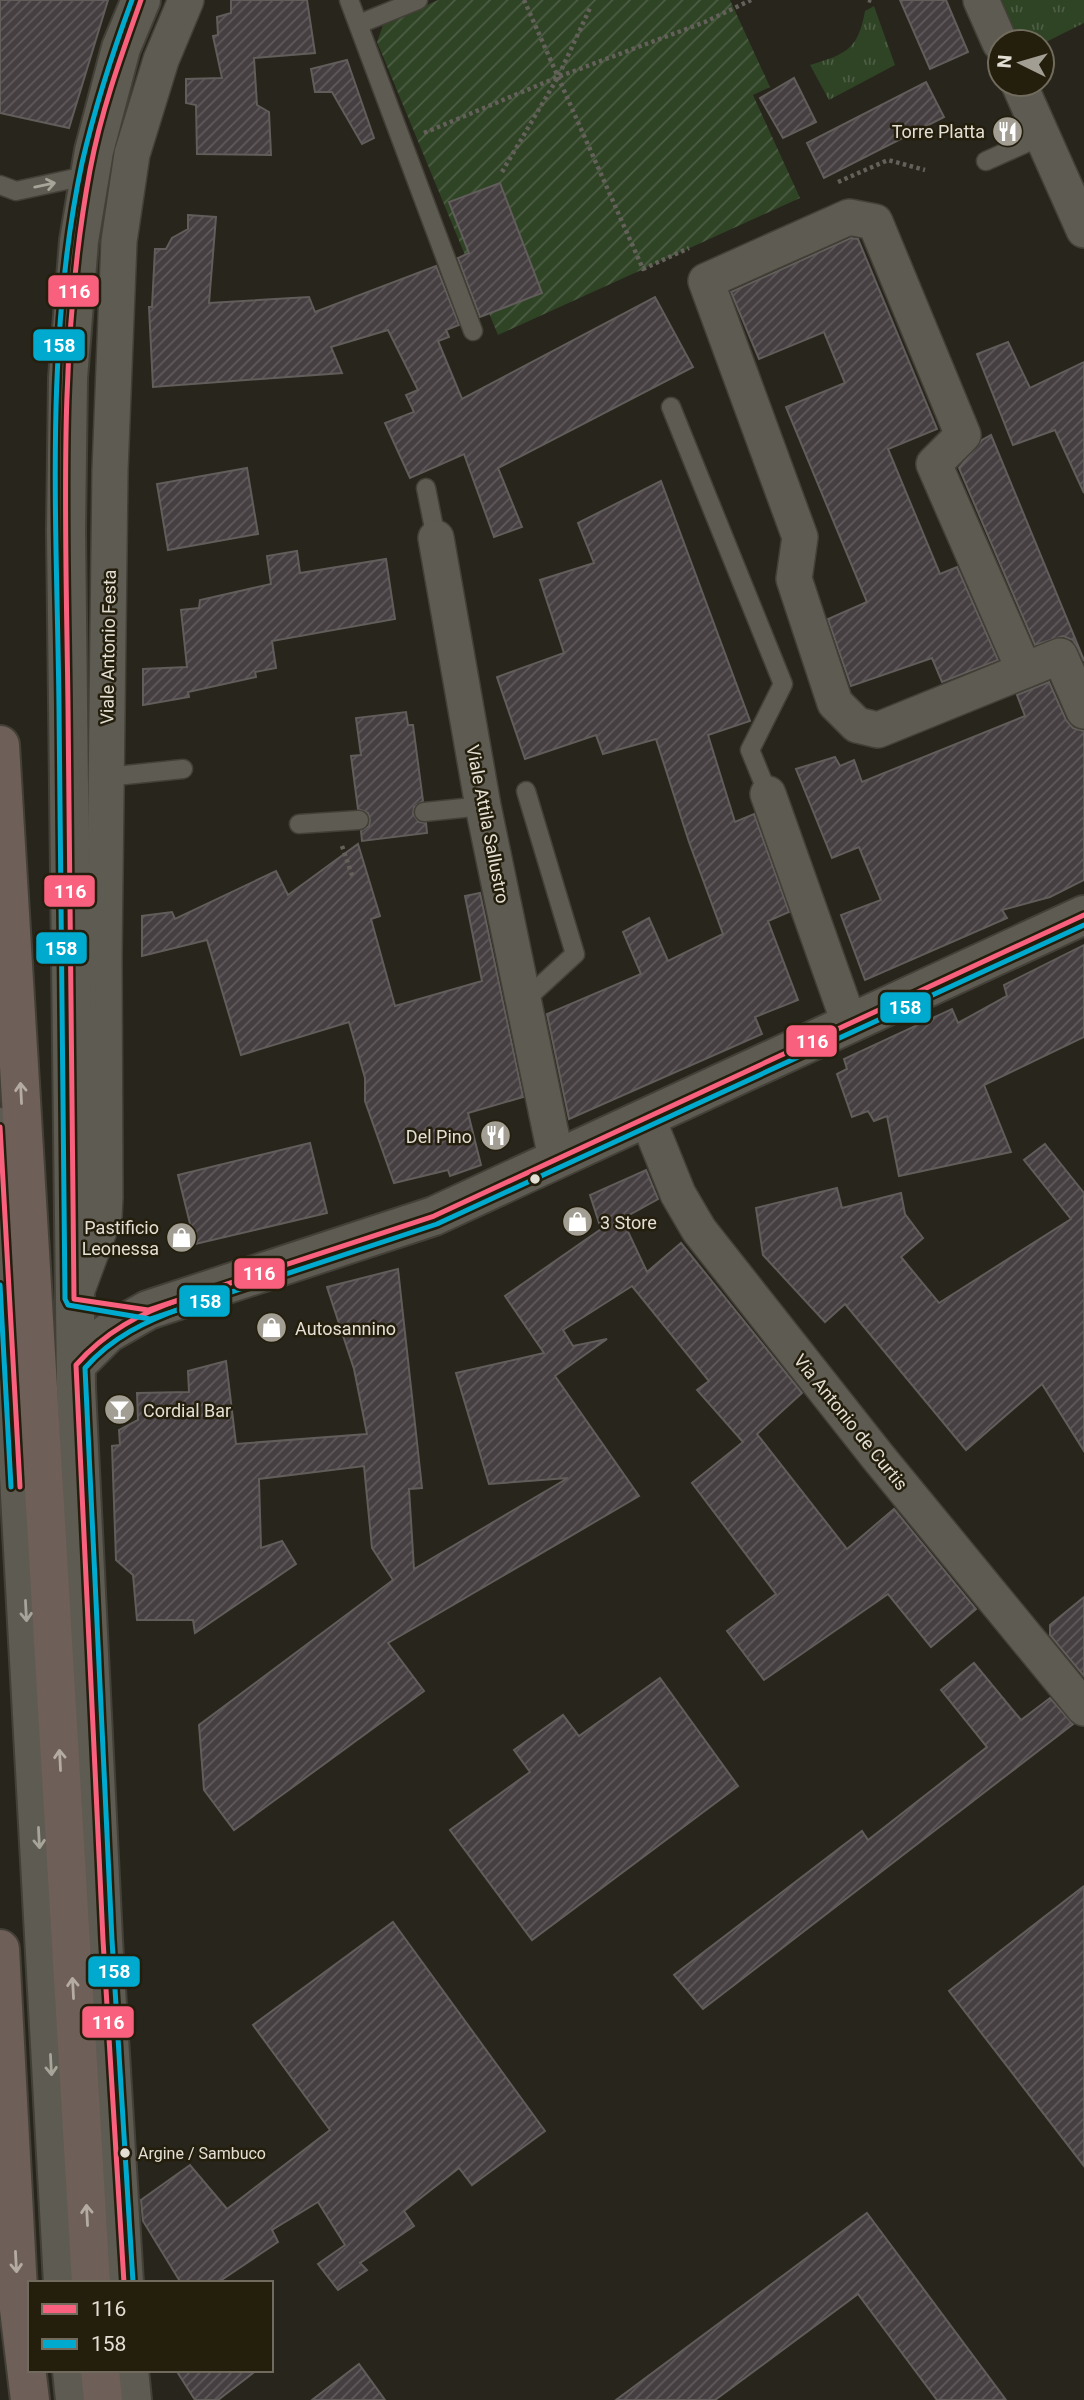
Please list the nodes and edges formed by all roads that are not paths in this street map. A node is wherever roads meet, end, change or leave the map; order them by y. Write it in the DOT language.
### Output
graph roads {
  1 [pos="141,0"];
  2 [pos="186,0"];
  3 [pos="349,0"];
  4 [pos="418,0"];
  5 [pos="981,0"];
  6 [pos="359,24"];
  7 [pos="993,28"];
  8 [pos="1024,98"];
  9 [pos="1042,136"];
  10 [pos="986,161"];
  11 [pos="90,175"];
  12 [pos="0,185"];
  13 [pos="1084,230"];
  14 [pos="473,331"];
  15 [pos="671,407"];
  16 [pos="426,488"];
  17 [pos="436,538"];
  18 [pos="1024,670"];
  19 [pos="1084,711"];
  20 [pos="0,745"];
  21 [pos="183,769"];
  22 [pos="106,777"];
  23 [pos="526,791"];
  24 [pos="768,794"];
  25 [pos="483,806"];
  26 [pos="424,812"];
  27 [pos="359,820"];
  28 [pos="299,824"];
  29 [pos="1084,915"];
  30 [pos="524,1001"];
  31 [pos="850,1025"];
  32 [pos="647,1117"];
  33 [pos="0,1127"];
  34 [pos="556,1158"];
  35 [pos="74,1299"];
  36 [pos="148,1310"];
  37 [pos="76,1365"];
  38 [pos="7,1370"];
  39 [pos="1084,1708"];
  40 [pos="0,1949"];
  41 [pos="63,2281"];
  42 [pos="91,2281"];
  43 [pos="124,2281"];
  44 [pos="72,2372"];
  45 [pos="100,2372"];
  46 [pos="130,2372"];
  47 [pos="30,2400"];
  48 [pos="75,2400"];
  49 [pos="103,2400"];
  50 [pos="132,2400"];
  1 -- 11 [label="street"];
  2 -- 22 [label="street, Viale Antonio Festa"];
  3 -- 6 [label="lane"];
  4 -- 6 [label="lane"];
  5 -- 7 [label="street"];
  6 -- 14 [label="lane"];
  8 -- 9 [label="street"];
  9 -- 10 [label="lane"];
  9 -- 13 [label="street"];
  12 -- 11 [label="lane, one-way"];
  11 -- 35 [label="street"];
  15 -- 24 [label="lane"];
  16 -- 17 [label="lane, Viale Attila Sallustro"];
  17 -- 25 [label="street, Viale Attila Sallustro"];
  18 -- 18 [label="street"];
  18 -- 19 [label="street"];
  42 -- 20 [label="highway, one-way"];
  21 -- 22 [label="lane"];
  22 -- 35 [label="street, Viale Antonio Festa"];
  23 -- 30 [label="lane"];
  24 -- 31 [label="street"];
  25 -- 26 [label="lane"];
  25 -- 30 [label="street, Viale Attila Sallustro"];
  27 -- 28 [label="lane"];
  29 -- 31 [label="street"];
  30 -- 34 [label="street, Viale Attila Sallustro"];
  31 -- 32 [label="street"];
  32 -- 34 [label="street"];
  32 -- 39 [label="street, Via Antonio de Curtis"];
  33 -- 38 [label="street"];
  34 -- 36 [label="street"];
  35 -- 36 [label="street"];
  35 -- 37 [label="street"];
  36 -- 37 [label="street"];
  37 -- 43 [label="street"];
  38 -- 41 [label="street, one-way"];
  40 -- 47 [label="highway, one-way"];
  44 -- 48 [label="street"];
  45 -- 49 [label="highway"];
  46 -- 50 [label="street"];
}
